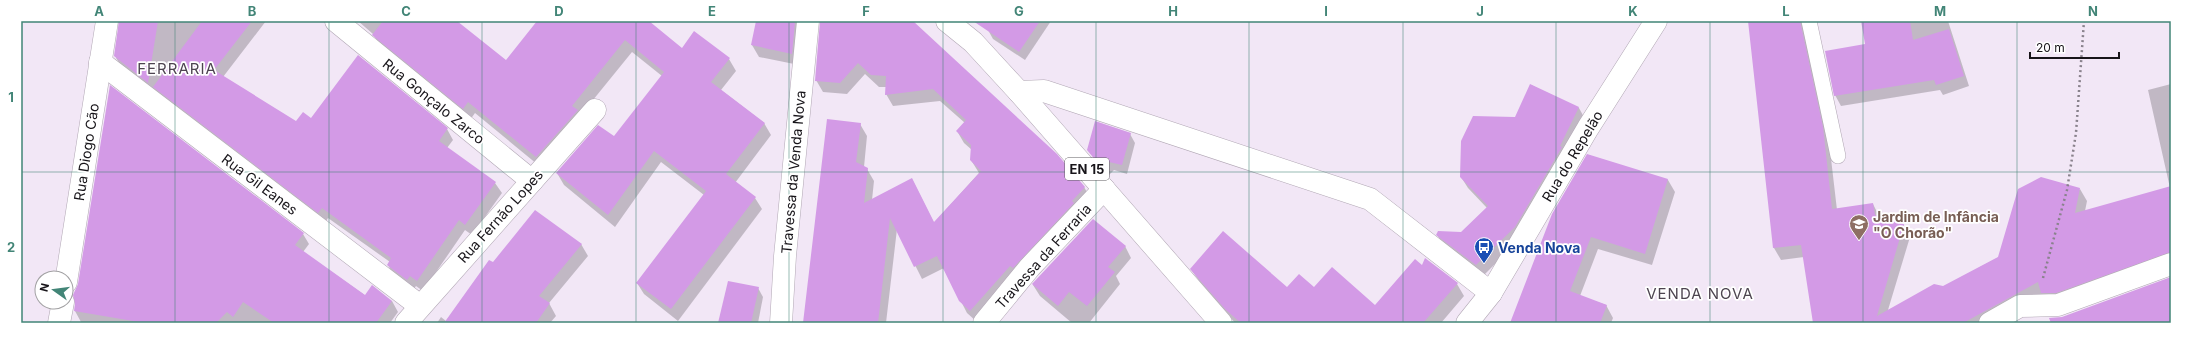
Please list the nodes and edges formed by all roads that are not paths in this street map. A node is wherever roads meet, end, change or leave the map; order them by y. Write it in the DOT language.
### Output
graph roads {
  1 [pos="107,21"];
  2 [pos="336,21"];
  3 [pos="808,21"];
  4 [pos="947,21"];
  5 [pos="1656,21"];
  6 [pos="1809,21"];
  7 [pos="100,62"];
  8 [pos="1019,92"];
  9 [pos="595,110"];
  10 [pos="1838,156"];
  11 [pos="532,181"];
  12 [pos="1104,189"];
  13 [pos="2171,264"];
  14 [pos="68,270"];
  15 [pos="1491,293"];
  16 [pos="420,306"];
  17 [pos="406,323"];
  18 [pos="781,323"];
  19 [pos="984,323"];
  20 [pos="1221,323"];
  21 [pos="1467,323"];
  22 [pos="1990,323"];
  1 -- 7 [label="street, Rua Diogo Cão"];
  2 -- 11 [label="street, Rua Gonçalo Zarco"];
  3 -- 18 [label="street, Travessa da Venda Nova"];
  4 -- 8 [label="street, EN 15"];
  5 -- 15 [label="street, Rua do Repelão"];
  6 -- 10 [label="lane"];
  7 -- 14 [label="street, Rua Diogo Cão"];
  7 -- 16 [label="street, Rua Gil Eanes"];
  8 -- 12 [label="street, EN 15"];
  8 -- 15 [label="street"];
  9 -- 11 [label="street, Rua Fernão Lopes"];
  11 -- 16 [label="street, Rua Fernão Lopes"];
  12 -- 19 [label="street, Travessa da Ferraria"];
  12 -- 20 [label="street, EN 15"];
  13 -- 22 [label="street"];
  15 -- 21 [label="street, Rua do Repelão"];
  16 -- 17 [label="street, Rua Fernão Lopes"];
}
